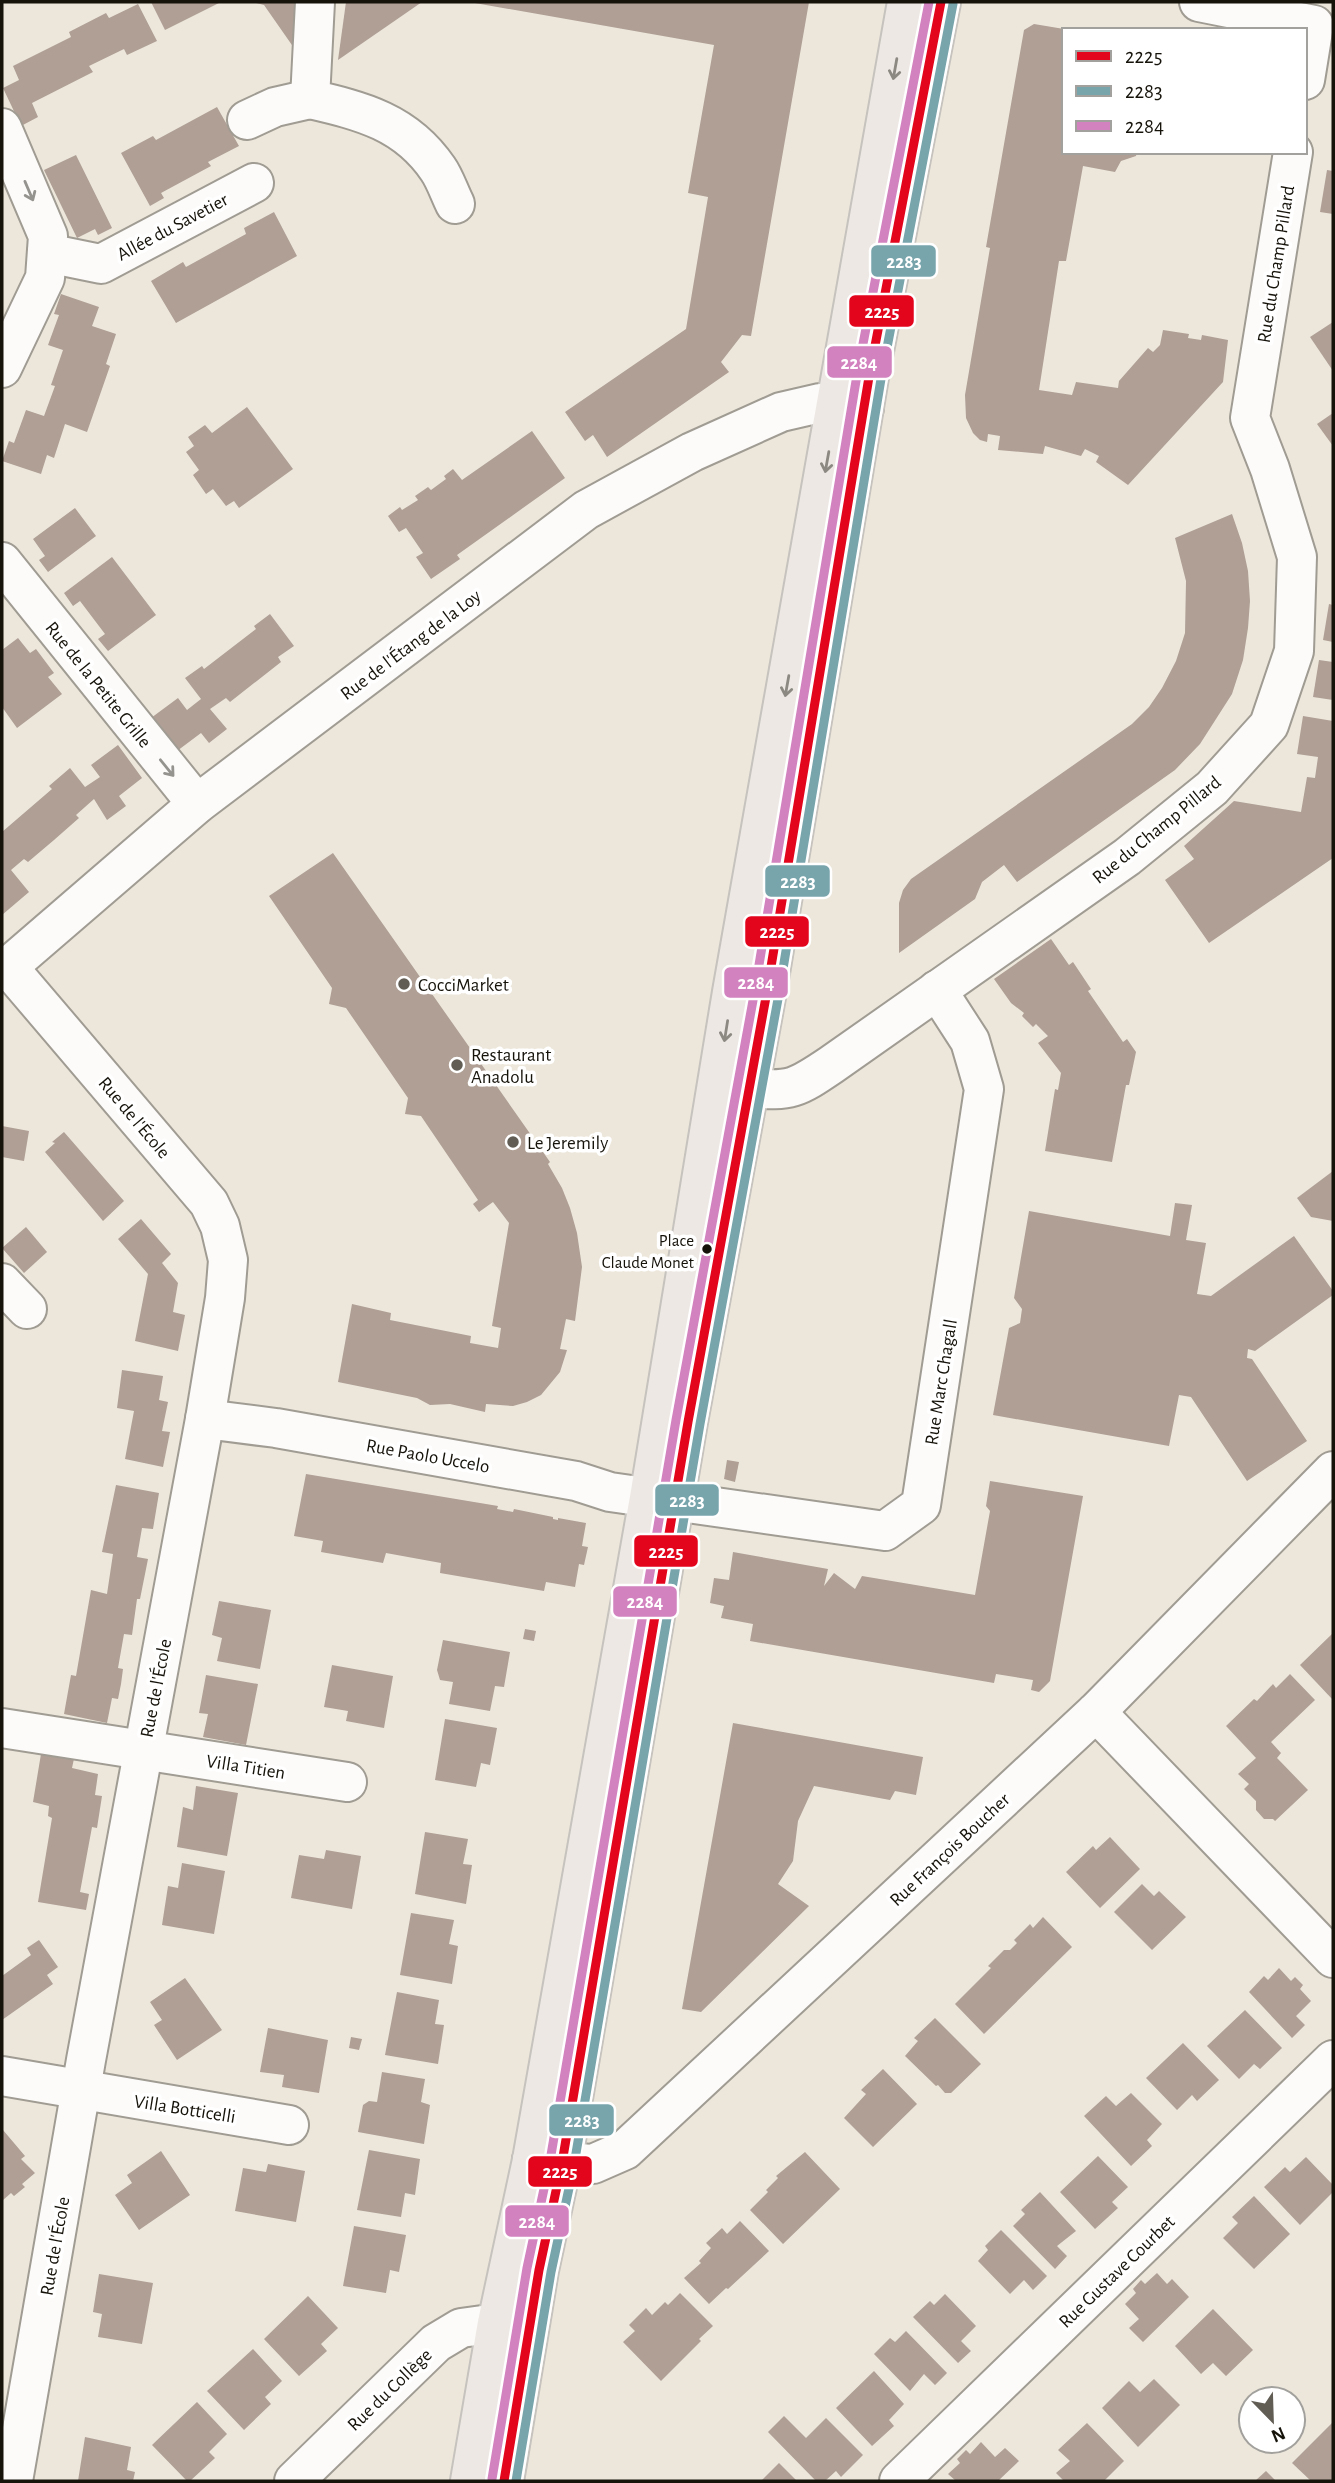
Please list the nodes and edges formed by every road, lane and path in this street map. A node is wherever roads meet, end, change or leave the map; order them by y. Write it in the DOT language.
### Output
graph roads {
  1 [pos="315,2"];
  2 [pos="907,2"];
  3 [pos="940,2"];
  4 [pos="1199,2"];
  5 [pos="1307,67"];
  6 [pos="310,99"];
  7 [pos="247,120"];
  8 [pos="2,128"];
  9 [pos="1293,154"];
  10 [pos="254,183"];
  11 [pos="455,204"];
  12 [pos="47,253"];
  13 [pos="2,368"];
  14 [pos="850,406"];
  15 [pos="2,562"];
  16 [pos="197,804"];
  17 [pos="5,970"];
  18 [pos="937,990"];
  19 [pos="749,1088"];
  20 [pos="205,1419"];
  21 [pos="1333,1471"];
  22 [pos="663,1500"];
  23 [pos="1096,1712"];
  24 [pos="2,1728"];
  25 [pos="144,1750"];
  26 [pos="347,1782"];
  27 [pos="1333,1958"];
  28 [pos="1333,2060"];
  29 [pos="2,2076"];
  30 [pos="81,2091"];
  31 [pos="289,2125"];
  32 [pos="547,2161"];
  33 [pos="497,2323"];
  34 [pos="10,2468"];
  35 [pos="294,2481"];
  36 [pos="470,2481"];
  37 [pos="504,2481"];
  38 [pos="899,2481"];
  1 -- 6 [label="street"];
  2 -- 14 [label="main road, one-way"];
  3 -- 14 [label="main road"];
  4 -- 5 [label="street"];
  6 -- 7 [label="street"];
  6 -- 11 [label="street"];
  8 -- 12 [label="street, one-way"];
  9 -- 18 [label="street, Rue du Champ Pillard"];
  10 -- 12 [label="street, Allée du Savetier"];
  12 -- 13 [label="street"];
  14 -- 16 [label="street, Rue de l'Étang de la Loy"];
  14 -- 19 [label="main road"];
  14 -- 22 [label="main road, one-way"];
  15 -- 16 [label="street, Rue de la Petite Grille, one-way"];
  16 -- 17 [label="street, Rue de l'Étang de la Loy"];
  17 -- 20 [label="street, Rue de l'École"];
  18 -- 19 [label="street, Rue du Champ Pillard"];
  18 -- 22 [label="street, Rue Marc Chagall"];
  19 -- 22 [label="main road"];
  20 -- 22 [label="street, Rue Paolo Uccelo"];
  20 -- 25 [label="street, Rue de l'École"];
  21 -- 23 [label="street, Rue François Boucher"];
  22 -- 32 [label="main road"];
  23 -- 27 [label="street"];
  23 -- 32 [label="street, Rue François Boucher"];
  24 -- 25 [label="street, Villa Titien"];
  25 -- 26 [label="street, Villa Titien"];
  25 -- 30 [label="street, Rue de l'École"];
  28 -- 38 [label="street, Rue Gustave Courbet"];
  29 -- 30 [label="street, Villa Botticelli"];
  30 -- 31 [label="street, Villa Botticelli"];
  30 -- 34 [label="street, Rue de l'École"];
  32 -- 33 [label="main road"];
  32 -- 37 [label="main road"];
  33 -- 35 [label="street, Rue du Collège"];
  33 -- 36 [label="main road"];
}
